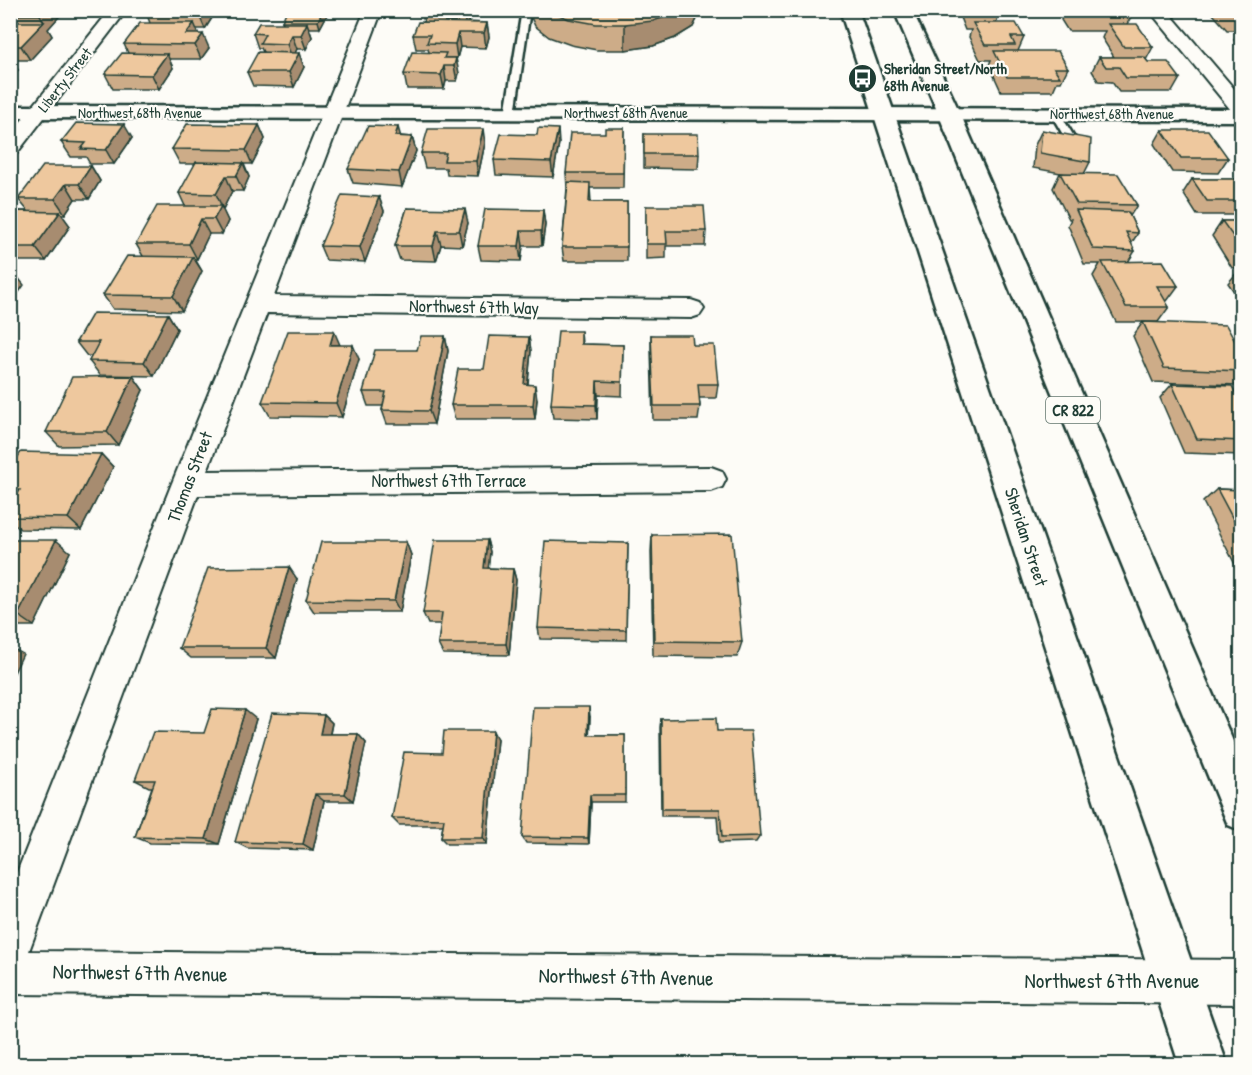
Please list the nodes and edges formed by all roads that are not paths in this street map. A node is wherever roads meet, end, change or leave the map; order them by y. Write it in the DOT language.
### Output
graph roads {
  1 [pos="119,10"];
  2 [pos="374,10"];
  3 [pos="526,10"];
  4 [pos="849,10"];
  5 [pos="903,10"];
  6 [pos="1157,10"];
  7 [pos="10,112"];
  8 [pos="40,112"];
  9 [pos="885,113"];
  10 [pos="949,113"];
  11 [pos="1242,113"];
  12 [pos="335,114"];
  13 [pos="510,114"];
  14 [pos="1056,114"];
  15 [pos="1076,148"];
  16 [pos="10,149"];
  17 [pos="257,304"];
  18 [pos="691,309"];
  19 [pos="711,479"];
  20 [pos="187,483"];
  21 [pos="1242,811"];
  22 [pos="10,945"];
  23 [pos="10,972"];
  24 [pos="1175,982"];
  25 [pos="1242,982"];
  26 [pos="1203,1065"];
  1 -- 8 [label="street, Liberty Street"];
  2 -- 12 [label="street, Thomas Street"];
  3 -- 13 [label="lane"];
  4 -- 9 [label="main road, Sheridan Street"];
  5 -- 10 [label="main road, CR 822"];
  6 -- 11 [label="street"];
  7 -- 8 [label="main road, Northwest 68th Avenue"];
  8 -- 12 [label="main road, Northwest 68th Avenue"];
  8 -- 16 [label="street, Liberty Street"];
  9 -- 10 [label="main road, Northwest 68th Avenue"];
  9 -- 13 [label="main road, Northwest 68th Avenue"];
  9 -- 24 [label="main road, Sheridan Street"];
  10 -- 14 [label="main road, Northwest 68th Avenue"];
  10 -- 21 [label="main road, CR 822"];
  11 -- 14 [label="main road, Northwest 68th Avenue"];
  12 -- 13 [label="main road, Northwest 68th Avenue"];
  12 -- 17 [label="street, Thomas Street"];
  14 -- 15 [label="lane"];
  17 -- 18 [label="street, Northwest 67th Way"];
  17 -- 20 [label="street, Thomas Street"];
  19 -- 20 [label="street, Northwest 67th Terrace"];
  20 -- 22 [label="street, Thomas Street"];
  23 -- 24 [label="street, Northwest 67th Avenue"];
  24 -- 25 [label="street, Northwest 67th Avenue"];
  24 -- 26 [label="main road, Sheridan Street"];
}
